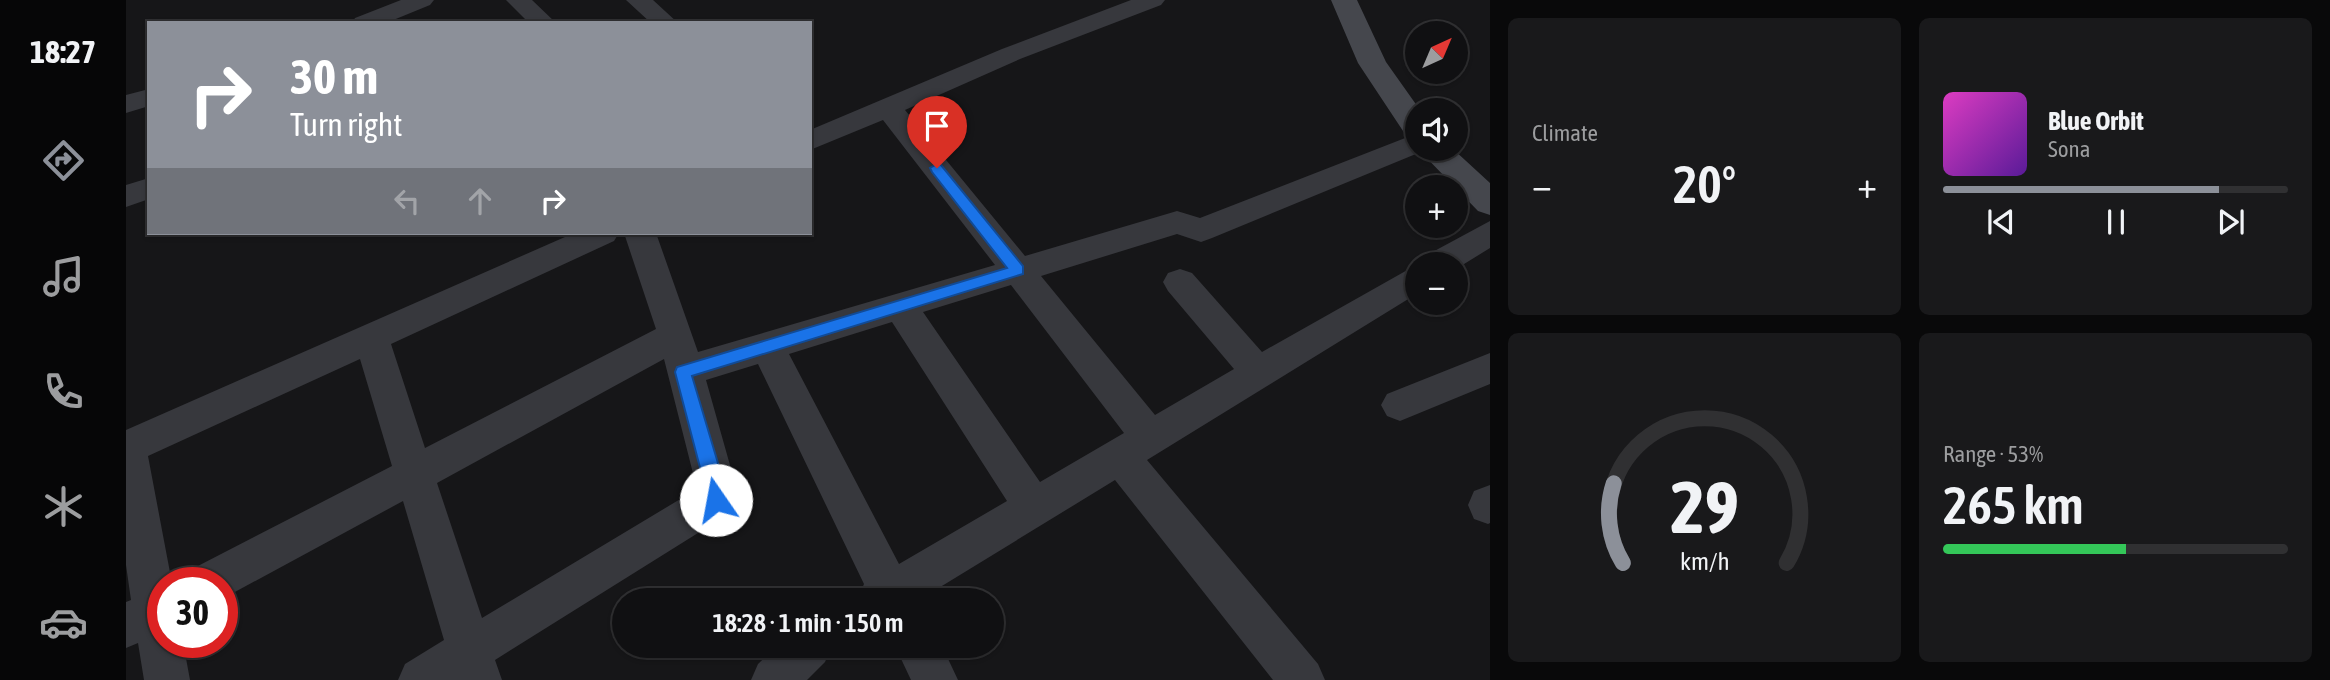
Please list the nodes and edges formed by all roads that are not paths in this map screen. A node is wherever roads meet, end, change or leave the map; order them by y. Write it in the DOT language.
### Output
graph roads {
  1 [pos="518,0"];
  2 [pos="638,0"];
  3 [pos="1153,0"];
  4 [pos="1344,0"];
  5 [pos="416,2"];
  6 [pos="369,21"];
  7 [pos="429,21"];
  8 [pos="542,21"];
  9 [pos="664,21"];
  10 [pos="147,98"];
  11 [pos="126,104"];
  12 [pos="888,107"];
  13 [pos="1405,111"];
  14 [pos="812,140"];
  15 [pos="1405,147"];
  16 [pos="1447,161"];
  17 [pos="147,189"];
  18 [pos="126,196"];
  19 [pos="1490,202"];
  20 [pos="1490,233"];
  21 [pos="599,235"];
  22 [pos="641,235"];
  23 [pos="1458,252"];
  24 [pos="1018,270"];
  25 [pos="1180,282"];
  26 [pos="1405,285"];
  27 [pos="901,306"];
  28 [pos="371,337"];
  29 [pos="767,347"];
  30 [pos="679,354"];
  31 [pos="1490,368"];
  32 [pos="1258,372"];
  33 [pos="1400,405"];
  34 [pos="1135,446"];
  35 [pos="126,447"];
  36 [pos="413,475"];
  37 [pos="1034,507"];
  38 [pos="238,568"];
  39 [pos="883,588"];
  40 [pos="904,588"];
  41 [pos="147,607"];
  42 [pos="161,658"];
  43 [pos="797,658"];
  44 [pos="924,658"];
  45 [pos="473,666"];
  46 [pos="167,680"];
  47 [pos="421,680"];
  48 [pos="774,680"];
  49 [pos="935,680"];
  50 [pos="1302,680"];
  1 -- 8 [label="street"];
  2 -- 9 [label="street"];
  3 -- 12 [label="street"];
  4 -- 13 [label="main road"];
  5 -- 6 [label="street"];
  5 -- 7 [label="street"];
  10 -- 11 [label="street"];
  12 -- 14 [label="street"];
  12 -- 24 [label="street"];
  15 -- 24 [label="street"];
  16 -- 19 [label="main road"];
  17 -- 18 [label="street"];
  20 -- 23 [label="street"];
  21 -- 28 [label="street"];
  22 -- 30 [label="street"];
  24 -- 27 [label="street"];
  24 -- 34 [label="street"];
  25 -- 32 [label="street"];
  26 -- 32 [label="street"];
  27 -- 29 [label="street"];
  27 -- 37 [label="street"];
  28 -- 35 [label="street"];
  28 -- 36 [label="street"];
  29 -- 30 [label="street"];
  29 -- 39 [label="street"];
  30 -- 36 [label="street"];
  30 -- 45 [label="street"];
  31 -- 33 [label="street"];
  32 -- 34 [label="street"];
  34 -- 37 [label="street"];
  34 -- 50 [label="street"];
  35 -- 41 [label="street"];
  36 -- 38 [label="street"];
  36 -- 45 [label="street"];
  37 -- 40 [label="street"];
  42 -- 46 [label="street"];
  43 -- 48 [label="street"];
  44 -- 49 [label="street"];
  45 -- 47 [label="street"];
}
